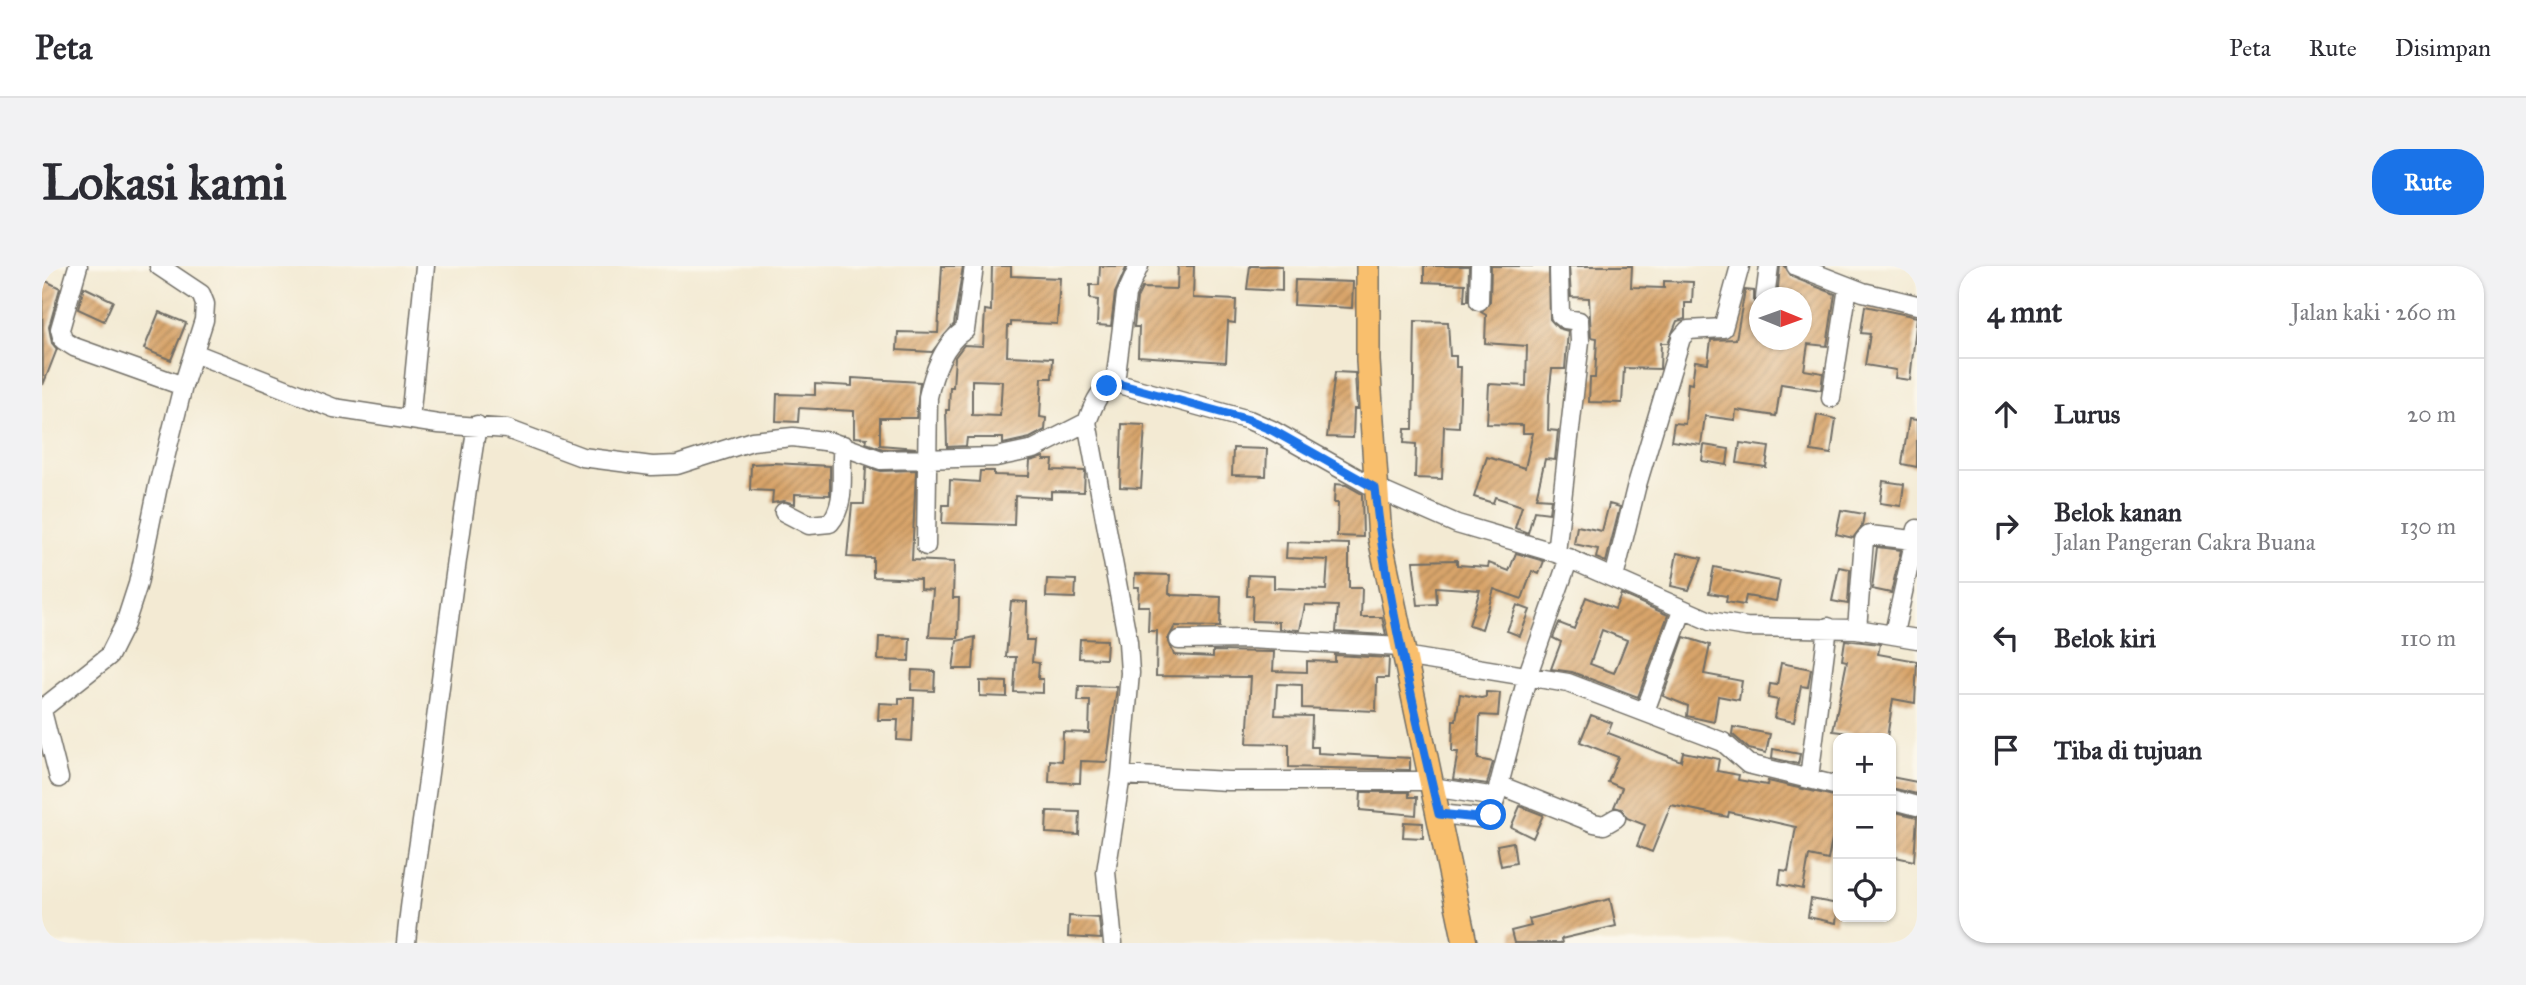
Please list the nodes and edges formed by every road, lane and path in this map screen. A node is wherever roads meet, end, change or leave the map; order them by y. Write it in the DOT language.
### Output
graph roads {
  1 [pos="78,266"];
  2 [pos="159,266"];
  3 [pos="425,266"];
  4 [pos="974,266"];
  5 [pos="1139,266"];
  6 [pos="1368,266"];
  7 [pos="1480,266"];
  8 [pos="1740,266"];
  9 [pos="1769,266"];
  10 [pos="1801,267"];
  11 [pos="1559,270"];
  12 [pos="1766,287"];
  13 [pos="1848,287"];
  14 [pos="1479,301"];
  15 [pos="1917,305"];
  16 [pos="194,353"];
  17 [pos="1115,383"];
  18 [pos="183,386"];
  19 [pos="1831,398"];
  20 [pos="410,420"];
  21 [pos="1087,422"];
  22 [pos="477,425"];
  23 [pos="843,445"];
  24 [pos="925,460"];
  25 [pos="1375,488"];
  26 [pos="784,512"];
  27 [pos="1915,535"];
  28 [pos="926,545"];
  29 [pos="1562,556"];
  30 [pos="1614,578"];
  31 [pos="1682,611"];
  32 [pos="1828,627"];
  33 [pos="1857,629"];
  34 [pos="1894,633"];
  35 [pos="1917,639"];
  36 [pos="1179,640"];
  37 [pos="1403,651"];
  38 [pos="1528,674"];
  39 [pos="42,710"];
  40 [pos="1645,711"];
  41 [pos="1121,775"];
  42 [pos="60,778"];
  43 [pos="1809,778"];
  44 [pos="1432,784"];
  45 [pos="1833,785"];
  46 [pos="1497,791"];
  47 [pos="1896,800"];
  48 [pos="1917,806"];
  49 [pos="1439,814"];
  50 [pos="1616,818"];
  51 [pos="406,943"];
  52 [pos="1113,943"];
  53 [pos="1465,943"];
  1 -- 18 [label="street"];
  2 -- 16 [label="street"];
  3 -- 20 [label="street"];
  4 -- 24 [label="street"];
  5 -- 17 [label="street"];
  6 -- 25 [label="main road"];
  7 -- 14 [label="street"];
  8 -- 30 [label="street"];
  9 -- 12 [label="street"];
  10 -- 13 [label="street"];
  11 -- 29 [label="street"];
  13 -- 15 [label="street"];
  13 -- 19 [label="street"];
  16 -- 18 [label="street"];
  16 -- 20 [label="street"];
  17 -- 21 [label="street"];
  17 -- 25 [label="street"];
  18 -- 39 [label="street"];
  20 -- 22 [label="street"];
  21 -- 24 [label="street"];
  21 -- 41 [label="street"];
  22 -- 23 [label="street"];
  22 -- 51 [label="street"];
  23 -- 24 [label="street"];
  23 -- 26 [label="street"];
  24 -- 28 [label="street"];
  25 -- 29 [label="street"];
  25 -- 37 [label="main road"];
  27 -- 33 [label="street"];
  27 -- 34 [label="street"];
  29 -- 30 [label="street"];
  29 -- 38 [label="street"];
  30 -- 31 [label="street"];
  31 -- 32 [label="street"];
  31 -- 40 [label="street"];
  32 -- 33 [label="street"];
  32 -- 43 [label="street"];
  33 -- 34 [label="street"];
  34 -- 35 [label="street"];
  36 -- 37 [label="street"];
  37 -- 38 [label="street"];
  37 -- 44 [label="main road"];
  38 -- 40 [label="street"];
  38 -- 46 [label="street"];
  39 -- 42 [label="street"];
  40 -- 43 [label="street"];
  41 -- 44 [label="street"];
  41 -- 52 [label="street"];
  43 -- 45 [label="street"];
  44 -- 46 [label="street"];
  44 -- 49 [label="main road"];
  46 -- 49 [label="street"];
  46 -- 50 [label="street"];
  47 -- 48 [label="street"];
  49 -- 53 [label="main road"];
}
